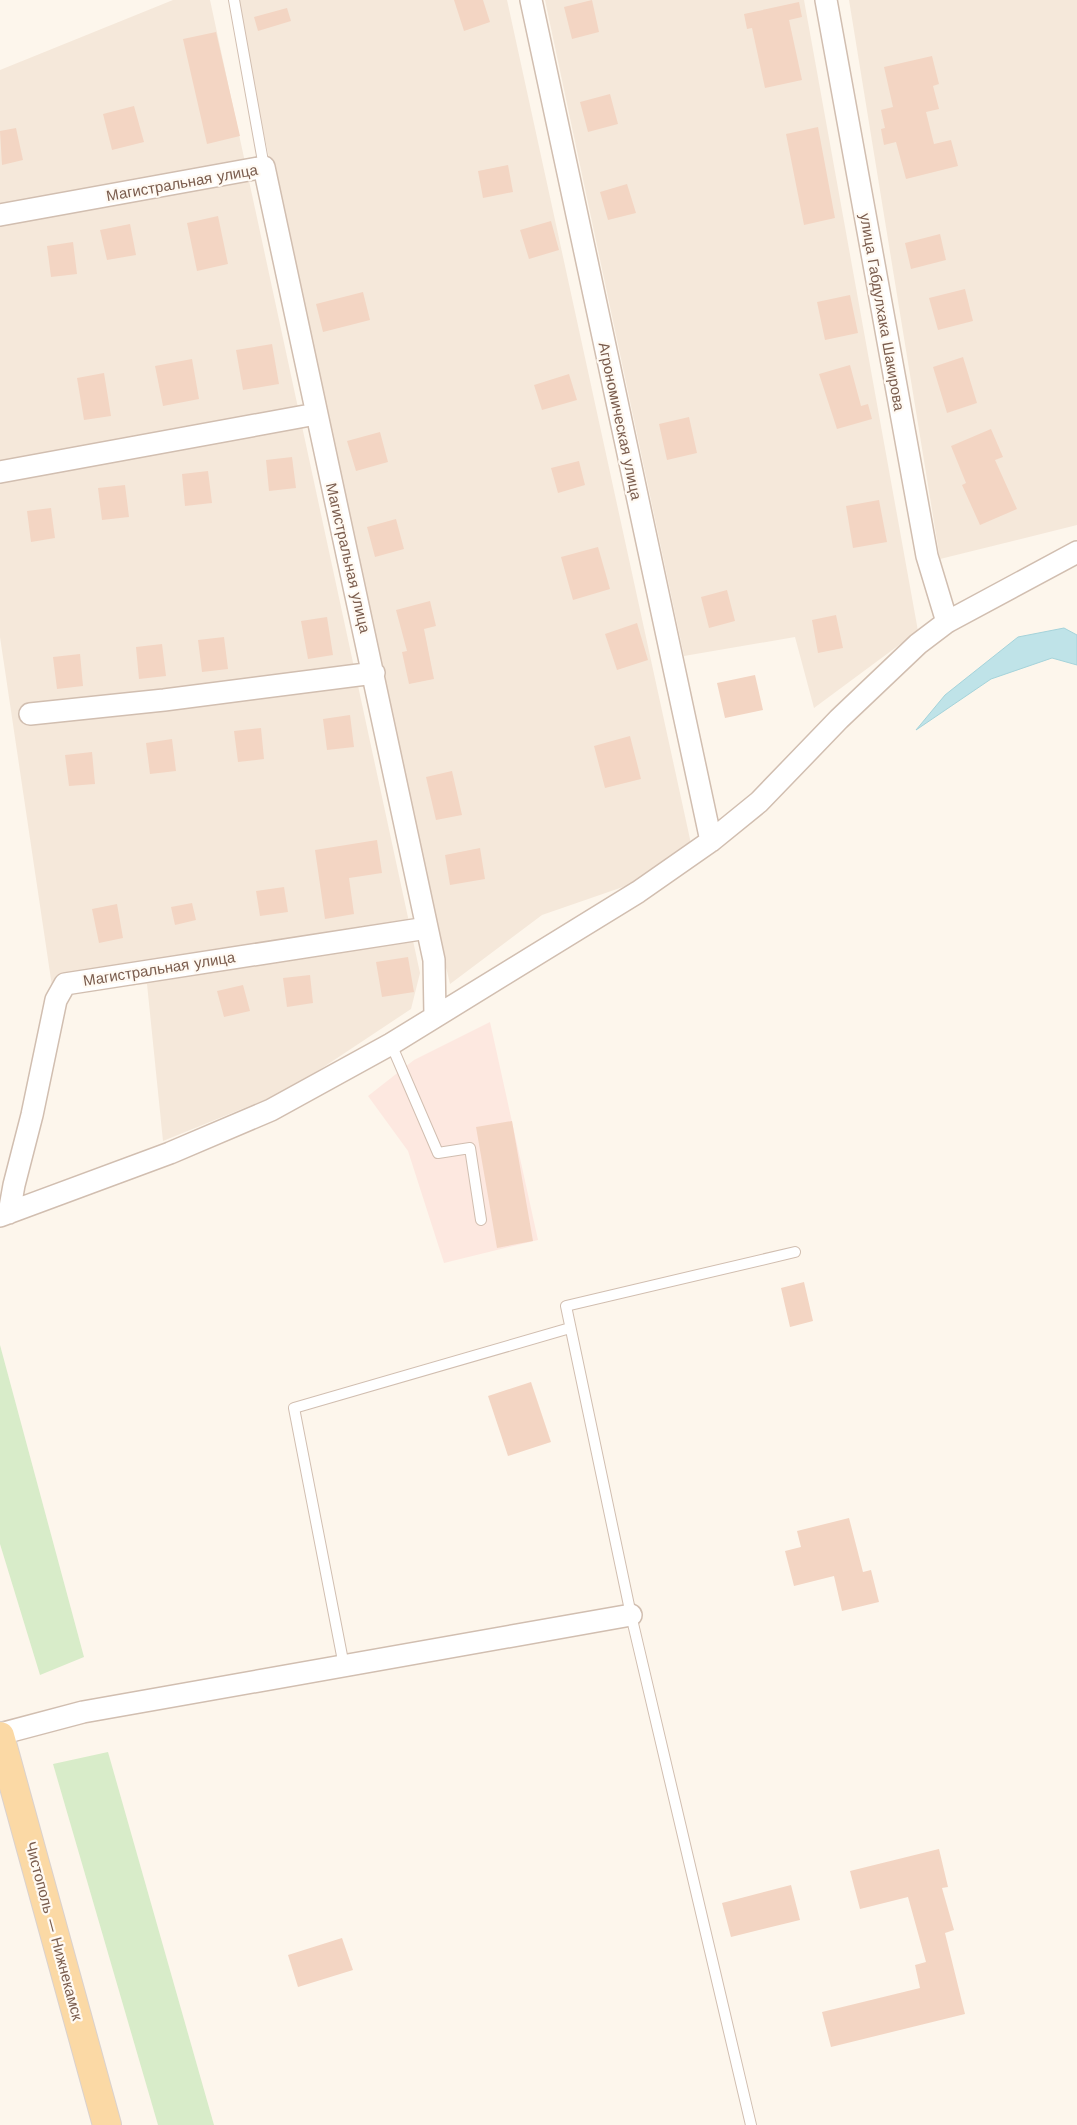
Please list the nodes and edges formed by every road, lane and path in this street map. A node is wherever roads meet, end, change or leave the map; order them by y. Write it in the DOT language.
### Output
graph roads {
  1 [pos="234,0"];
  2 [pos="530,0"];
  3 [pos="826,0"];
  4 [pos="264,167"];
  5 [pos="0,215"];
  6 [pos="316,414"];
  7 [pos="0,472"];
  8 [pos="1077,552"];
  9 [pos="948,622"];
  10 [pos="374,673"];
  11 [pos="30,714"];
  12 [pos="711,841"];
  13 [pos="427,928"];
  14 [pos="435,1016"];
  15 [pos="391,1044"];
  16 [pos="5,1214"];
  17 [pos="481,1220"];
  18 [pos="795,1252"];
  19 [pos="570,1328"];
  20 [pos="631,1615"];
  21 [pos="344,1666"];
  22 [pos="0,1735"];
  23 [pos="107,2125"];
  24 [pos="750,2125"];
  1 -- 4 [label="lane"];
  2 -- 12 [label="street, Агрономическая улица"];
  3 -- 9 [label="street, улица Габдулхака Шакирова"];
  4 -- 5 [label="street, Магистральная улица"];
  4 -- 6 [label="street, Магистральная улица"];
  6 -- 7 [label="street"];
  6 -- 10 [label="street, Магистральная улица"];
  8 -- 9 [label="street"];
  9 -- 12 [label="street"];
  10 -- 11 [label="street"];
  10 -- 13 [label="street, Магистральная улица"];
  12 -- 14 [label="street"];
  13 -- 14 [label="street, Магистральная улица"];
  13 -- 16 [label="street, Магистральная улица"];
  14 -- 15 [label="street"];
  15 -- 16 [label="street"];
  15 -- 17 [label="lane"];
  18 -- 19 [label="lane"];
  19 -- 20 [label="lane"];
  19 -- 21 [label="lane"];
  20 -- 21 [label="street"];
  20 -- 24 [label="lane"];
  21 -- 22 [label="street"];
  22 -- 23 [label="main road, Чистополь — Нижнекамск"];
}
